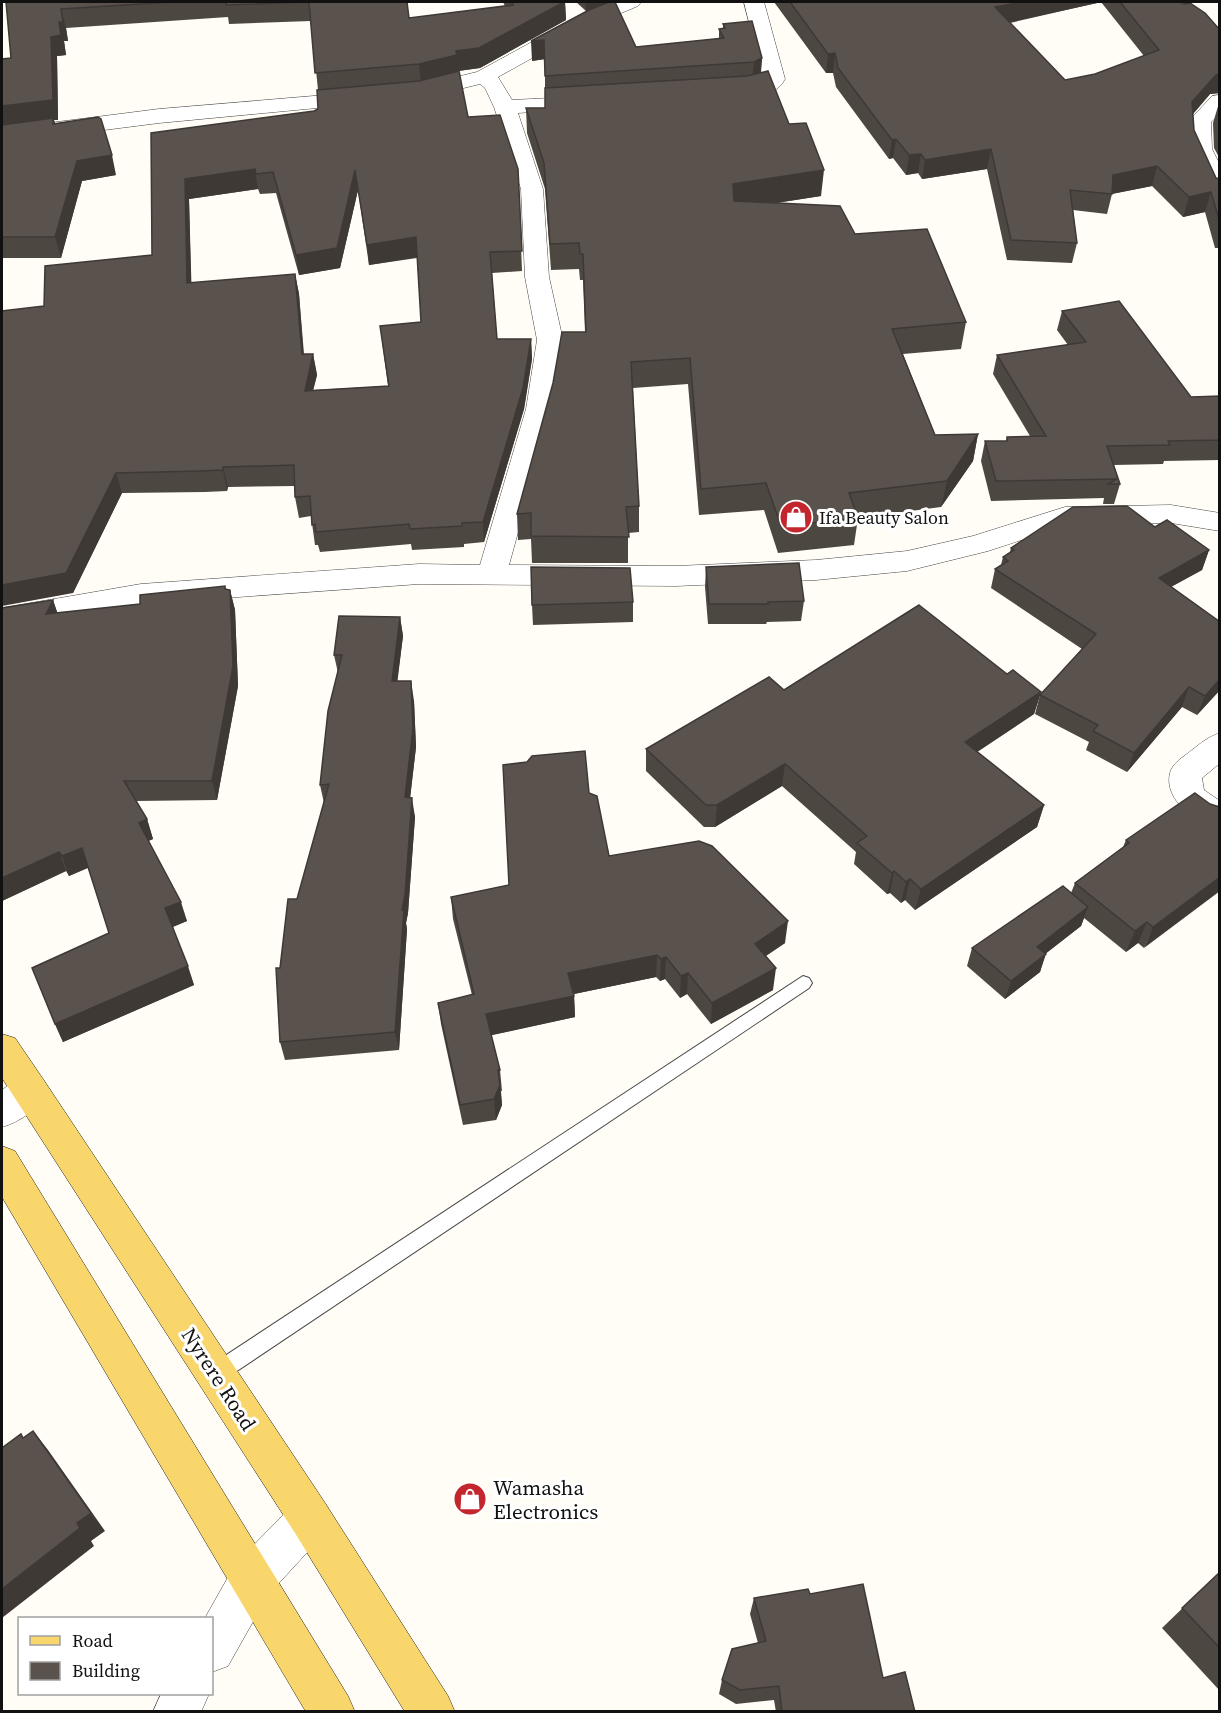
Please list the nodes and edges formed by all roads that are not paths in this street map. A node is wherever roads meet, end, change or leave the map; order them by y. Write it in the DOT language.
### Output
graph roads {
  1 [pos="631,2"];
  2 [pos="754,2"];
  3 [pos="484,76"];
  4 [pos="711,95"];
  5 [pos="608,101"];
  6 [pos="1220,101"];
  7 [pos="505,107"];
  8 [pos="2,136"];
  9 [pos="1218,206"];
  10 [pos="1220,522"];
  11 [pos="491,576"];
  12 [pos="2,618"];
  13 [pos="1220,745"];
  14 [pos="1220,819"];
  15 [pos="803,983"];
  16 [pos="2,1049"];
  17 [pos="16,1100"];
  18 [pos="2,1163"];
  19 [pos="215,1374"];
  20 [pos="309,1518"];
  21 [pos="252,1579"];
  22 [pos="213,1648"];
  23 [pos="185,1695"];
  24 [pos="176,1712"];
  25 [pos="332,1712"];
  26 [pos="432,1712"];
  1 -- 3 [label="street"];
  2 -- 4 [label="street"];
  3 -- 7 [label="street"];
  3 -- 8 [label="street"];
  5 -- 7 [label="street"];
  6 -- 9 [label="street"];
  7 -- 11 [label="street"];
  10 -- 11 [label="street"];
  11 -- 12 [label="street"];
  13 -- 14 [label="street"];
  15 -- 19 [label="lane"];
  16 -- 17 [label="main road, Nyrere Road"];
  17 -- 19 [label="main road, Nyrere Road"];
  18 -- 21 [label="main road"];
  19 -- 20 [label="main road, Nyrere Road"];
  20 -- 21 [label="street"];
  20 -- 26 [label="main road, Nyrere Road"];
  21 -- 22 [label="street"];
  21 -- 25 [label="main road"];
  23 -- 24 [label="street"];
}
